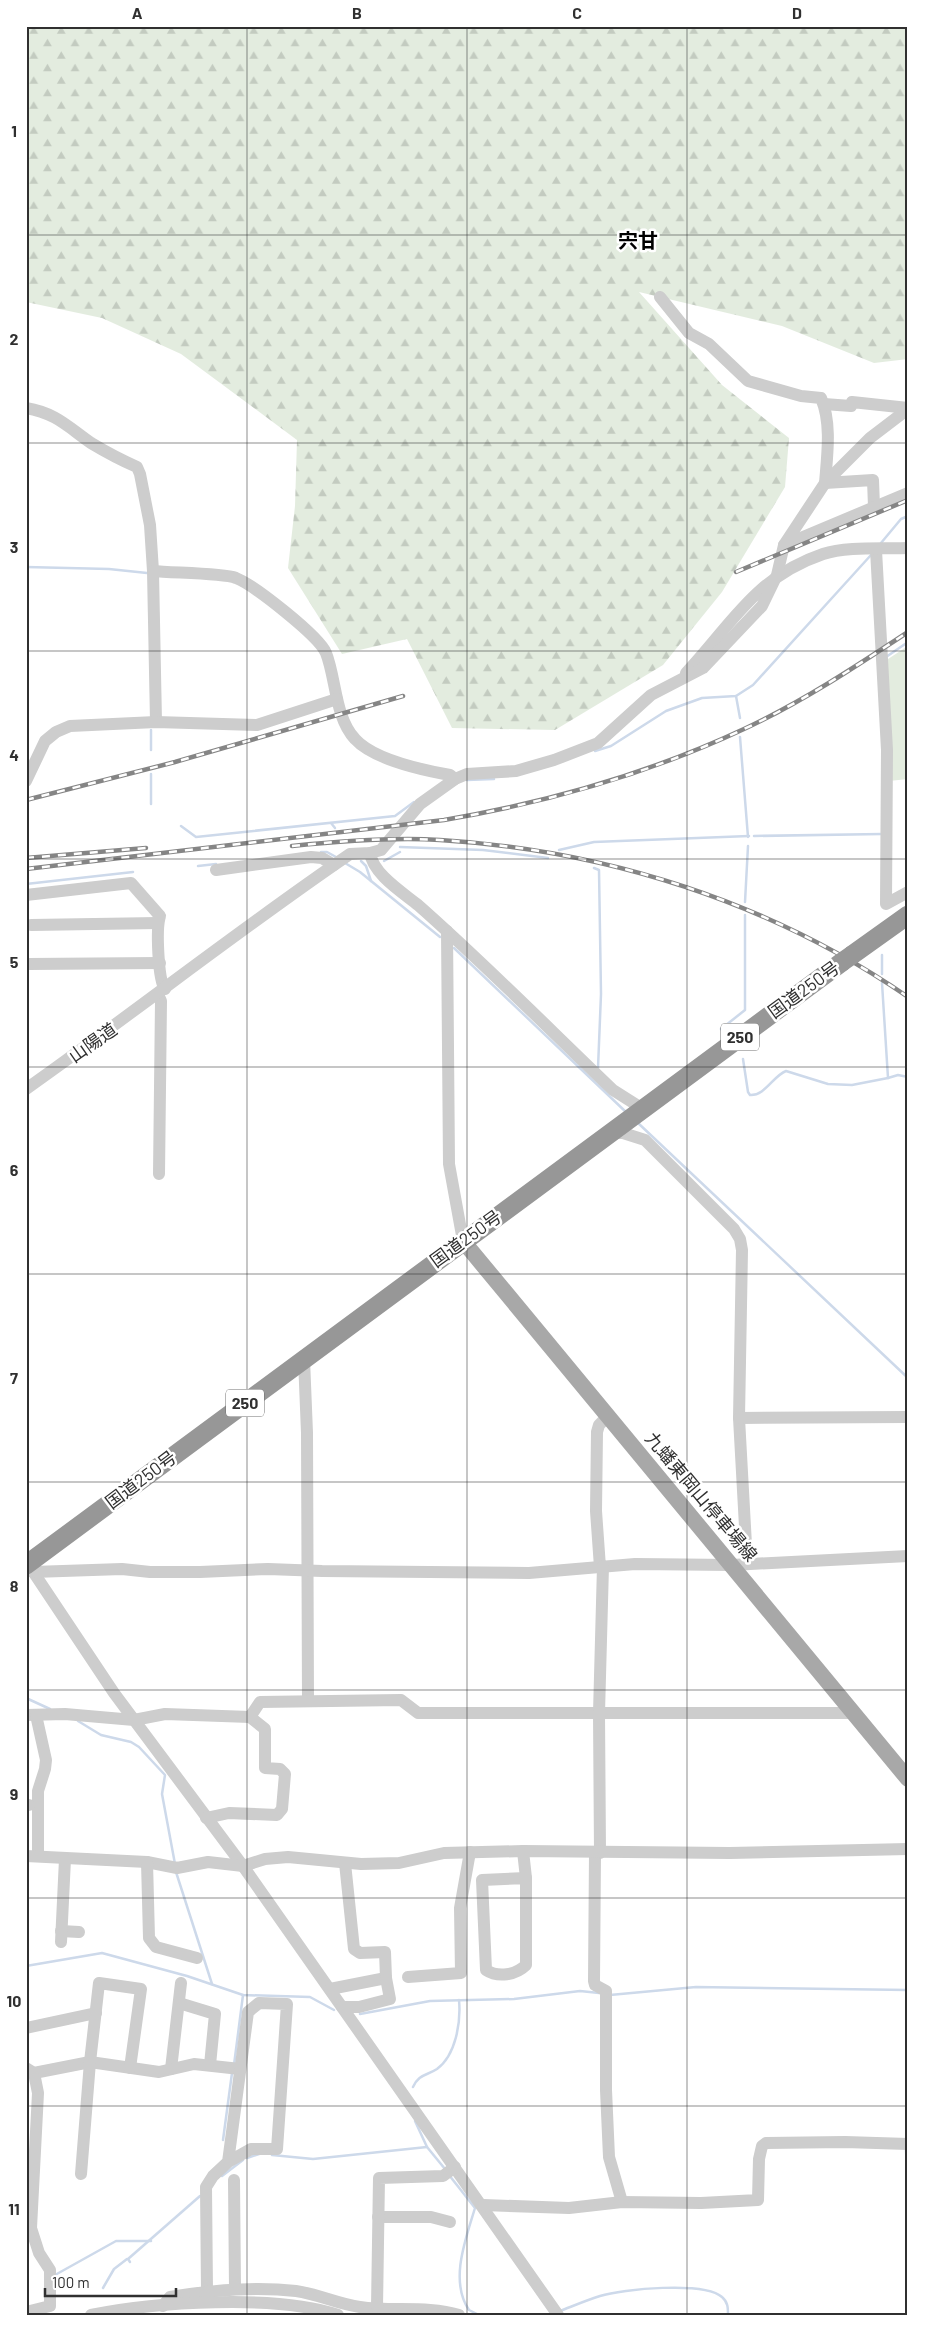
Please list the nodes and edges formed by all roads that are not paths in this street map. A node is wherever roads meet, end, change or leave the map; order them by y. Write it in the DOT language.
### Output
graph roads {
  1 [pos="660,297"];
  2 [pos="824,404"];
  3 [pos="26,408"];
  4 [pos="908,408"];
  5 [pos="825,483"];
  6 [pos="908,493"];
  7 [pos="874,504"];
  8 [pos="784,545"];
  9 [pos="908,548"];
  10 [pos="876,550"];
  11 [pos="153,571"];
  12 [pos="776,575"];
  13 [pos="337,699"];
  14 [pos="156,722"];
  15 [pos="455,779"];
  16 [pos="26,781"];
  17 [pos="370,853"];
  18 [pos="335,864"];
  19 [pos="216,870"];
  20 [pos="908,892"];
  21 [pos="26,895"];
  22 [pos="908,914"];
  23 [pos="158,923"];
  24 [pos="31,925"];
  25 [pos="447,931"];
  26 [pos="160,963"];
  27 [pos="28,964"];
  28 [pos="162,992"];
  29 [pos="26,1090"];
  30 [pos="636,1114"];
  31 [pos="611,1133"];
  32 [pos="158,1174"];
  33 [pos="463,1241"];
  34 [pos="304,1359"];
  35 [pos="608,1416"];
  36 [pos="908,1417"];
  37 [pos="739,1418"];
  38 [pos="908,1556"];
  39 [pos="739,1564"];
  40 [pos="28,1566"];
  41 [pos="601,1566"];
  42 [pos="308,1570"];
  43 [pos="308,1701"];
  44 [pos="599,1713"];
  45 [pos="855,1713"];
  46 [pos="37,1715"];
  47 [pos="250,1717"];
  48 [pos="134,1720"];
  49 [pos="908,1780"];
  50 [pos="206,1818"];
  51 [pos="908,1849"];
  52 [pos="523,1851"];
  53 [pos="470,1852"];
  54 [pos="598,1853"];
  55 [pos="32,1856"];
  56 [pos="65,1859"];
  57 [pos="147,1862"];
  58 [pos="345,1863"];
  59 [pos="243,1866"];
  60 [pos="526,1878"];
  61 [pos="79,1932"];
  62 [pos="197,1958"];
  63 [pos="408,1977"];
  64 [pos="386,1978"];
  65 [pos="181,1984"];
  66 [pos="330,1989"];
  67 [pos="179,2003"];
  68 [pos="342,2006"];
  69 [pos="96,2013"];
  70 [pos="26,2028"];
  71 [pos="90,2062"];
  72 [pos="210,2065"];
  73 [pos="130,2068"];
  74 [pos="171,2069"];
  75 [pos="236,2069"];
  76 [pos="30,2070"];
  77 [pos="906,2144"];
  78 [pos="228,2162"];
  79 [pos="450,2171"];
  80 [pos="81,2174"];
  81 [pos="234,2180"];
  82 [pos="622,2202"];
  83 [pos="483,2206"];
  84 [pos="378,2217"];
  85 [pos="450,2222"];
  86 [pos="29,2228"];
  87 [pos="235,2289"];
  88 [pos="207,2291"];
  89 [pos="163,2306"];
  90 [pos="377,2308"];
  91 [pos="556,2311"];
  92 [pos="26,2312"];
  93 [pos="91,2315"];
  94 [pos="338,2315"];
  95 [pos="459,2315"];
  1 -- 2 [label="street"];
  2 -- 4 [label="street"];
  2 -- 5 [label="street"];
  3 -- 11 [label="street"];
  4 -- 5 [label="street"];
  5 -- 7 [label="street"];
  5 -- 8 [label="street"];
  6 -- 7 [label="street"];
  7 -- 8 [label="street"];
  8 -- 12 [label="street"];
  9 -- 10 [label="street"];
  10 -- 12 [label="street"];
  10 -- 20 [label="street"];
  11 -- 13 [label="street"];
  11 -- 14 [label="street"];
  12 -- 15 [label="street"];
  13 -- 14 [label="street"];
  13 -- 15 [label="street"];
  14 -- 16 [label="street"];
  15 -- 17 [label="street"];
  17 -- 18 [label="street, 山陽道"];
  17 -- 25 [label="street"];
  18 -- 19 [label="street"];
  18 -- 28 [label="street, 山陽道"];
  21 -- 23 [label="street"];
  22 -- 30 [label="highway, 国道250号 / 250"];
  23 -- 24 [label="street"];
  23 -- 26 [label="street"];
  25 -- 30 [label="street"];
  25 -- 33 [label="street"];
  26 -- 27 [label="street"];
  26 -- 28 [label="street"];
  28 -- 29 [label="street, 山陽道"];
  28 -- 32 [label="street"];
  30 -- 31 [label="highway, 国道250号 / 250"];
  31 -- 33 [label="highway, 国道250号 / 250"];
  31 -- 37 [label="street"];
  33 -- 34 [label="highway, 国道250号 / 250"];
  33 -- 35 [label="main road, 九蟠東岡山停車場線"];
  34 -- 40 [label="highway, 国道250号 / 250"];
  34 -- 42 [label="street"];
  35 -- 39 [label="main road, 九蟠東岡山停車場線"];
  35 -- 41 [label="street"];
  36 -- 37 [label="street"];
  37 -- 39 [label="street"];
  38 -- 39 [label="street"];
  39 -- 41 [label="street"];
  39 -- 45 [label="main road, 九蟠東岡山停車場線"];
  40 -- 42 [label="street"];
  40 -- 48 [label="street"];
  41 -- 42 [label="street"];
  41 -- 44 [label="street"];
  42 -- 43 [label="street"];
  43 -- 44 [label="street"];
  43 -- 47 [label="street"];
  44 -- 45 [label="street"];
  44 -- 54 [label="street"];
  45 -- 49 [label="main road, 九蟠東岡山停車場線"];
  46 -- 48 [label="street"];
  46 -- 55 [label="street"];
  47 -- 48 [label="street"];
  47 -- 50 [label="street"];
  48 -- 50 [label="street"];
  50 -- 59 [label="street"];
  51 -- 54 [label="street"];
  52 -- 53 [label="street"];
  52 -- 54 [label="street"];
  52 -- 60 [label="street"];
  53 -- 58 [label="street"];
  53 -- 63 [label="street"];
  54 -- 82 [label="street"];
  55 -- 56 [label="street"];
  56 -- 57 [label="street"];
  56 -- 61 [label="street"];
  57 -- 59 [label="street"];
  57 -- 62 [label="street"];
  58 -- 59 [label="street"];
  58 -- 64 [label="street"];
  59 -- 66 [label="street"];
  60 -- 60 [label="street"];
  64 -- 66 [label="street"];
  64 -- 68 [label="street"];
  65 -- 67 [label="street"];
  66 -- 68 [label="street"];
  67 -- 72 [label="street"];
  67 -- 74 [label="street"];
  68 -- 79 [label="street"];
  69 -- 70 [label="street"];
  69 -- 71 [label="street"];
  69 -- 73 [label="street"];
  71 -- 73 [label="street"];
  71 -- 76 [label="street"];
  71 -- 80 [label="street"];
  72 -- 74 [label="street"];
  72 -- 75 [label="street"];
  73 -- 74 [label="street"];
  75 -- 78 [label="street"];
  75 -- 78 [label="street"];
  76 -- 86 [label="street"];
  77 -- 82 [label="street"];
  78 -- 88 [label="street"];
  79 -- 83 [label="street"];
  79 -- 84 [label="street"];
  81 -- 87 [label="street"];
  82 -- 83 [label="street"];
  83 -- 91 [label="street"];
  84 -- 85 [label="street"];
  84 -- 90 [label="street"];
  86 -- 92 [label="street"];
  87 -- 88 [label="street"];
  87 -- 90 [label="street"];
  88 -- 89 [label="street"];
  89 -- 93 [label="street"];
  89 -- 94 [label="street"];
  90 -- 95 [label="street"];
}
